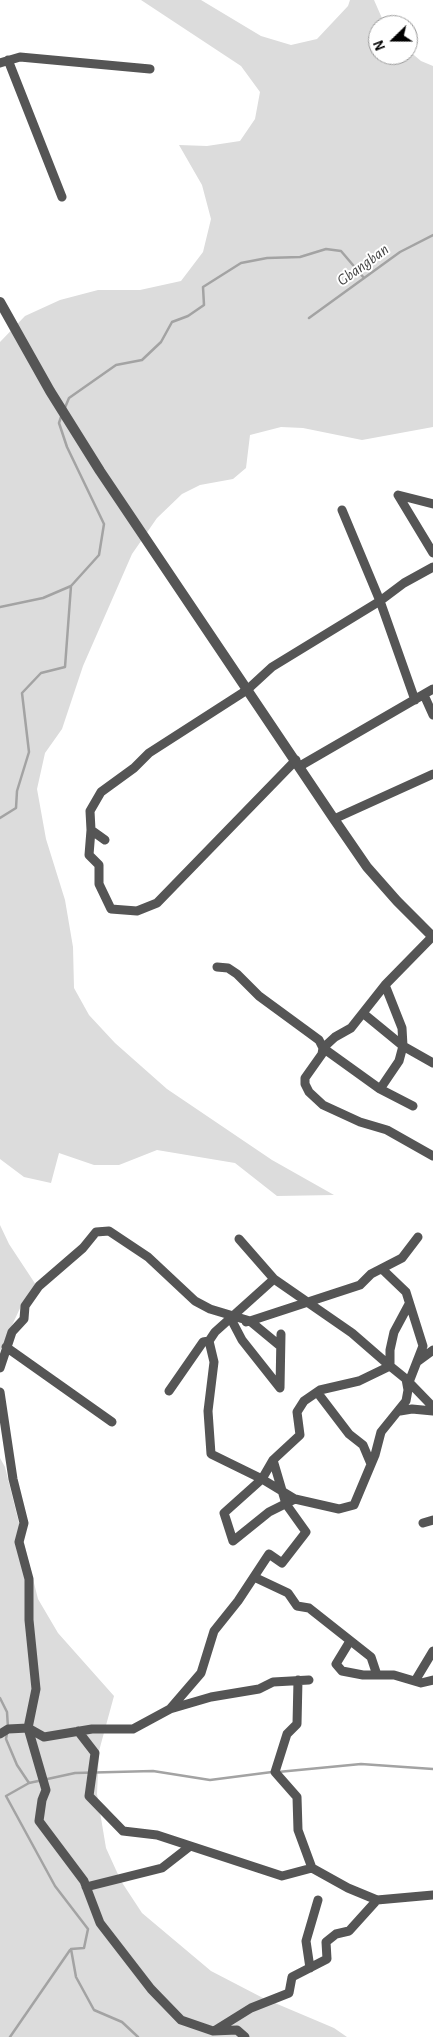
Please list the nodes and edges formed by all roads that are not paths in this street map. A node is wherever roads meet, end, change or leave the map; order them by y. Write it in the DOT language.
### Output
graph roads {
  1 [pos="4,62"];
  2 [pos="150,69"];
  3 [pos="62,197"];
  4 [pos="0,302"];
  5 [pos="433,504"];
  6 [pos="342,510"];
  7 [pos="433,552"];
  8 [pos="433,567"];
  9 [pos="380,601"];
  10 [pos="433,689"];
  11 [pos="247,690"];
  12 [pos="424,695"];
  13 [pos="415,700"];
  14 [pos="433,715"];
  15 [pos="298,763"];
  16 [pos="433,774"];
  17 [pos="334,819"];
  18 [pos="91,830"];
  19 [pos="105,840"];
  20 [pos="433,937"];
  21 [pos="217,967"];
  22 [pos="385,985"];
  23 [pos="364,1014"];
  24 [pos="403,1046"];
  25 [pos="323,1048"];
  26 [pos="433,1063"];
  27 [pos="380,1089"];
  28 [pos="413,1106"];
  29 [pos="433,1156"];
  30 [pos="418,1237"];
  31 [pos="238,1239"];
  32 [pos="382,1270"];
  33 [pos="274,1279"];
  34 [pos="309,1302"];
  35 [pos="410,1304"];
  36 [pos="233,1320"];
  37 [pos="250,1321"];
  38 [pos="281,1334"];
  39 [pos="209,1341"];
  40 [pos="279,1345"];
  41 [pos="6,1347"];
  42 [pos="433,1350"];
  43 [pos="416,1362"];
  44 [pos="390,1366"];
  45 [pos="0,1368"];
  46 [pos="407,1380"];
  47 [pos="0,1392"];
  48 [pos="169,1392"];
  49 [pos="317,1392"];
  50 [pos="433,1409"];
  51 [pos="400,1411"];
  52 [pos="112,1422"];
  53 [pos="273,1460"];
  54 [pos="371,1464"];
  55 [pos="262,1479"];
  56 [pos="283,1493"];
  57 [pos="295,1499"];
  58 [pos="286,1504"];
  59 [pos="433,1520"];
  60 [pos="423,1523"];
  61 [pos="254,1577"];
  62 [pos="350,1641"];
  63 [pos="433,1651"];
  64 [pos="377,1675"];
  65 [pos="298,1680"];
  66 [pos="309,1680"];
  67 [pos="433,1680"];
  68 [pos="415,1681"];
  69 [pos="170,1709"];
  70 [pos="28,1728"];
  71 [pos="78,1731"];
  72 [pos="0,1734"];
  73 [pos="189,1847"];
  74 [pos="312,1868"];
  75 [pos="86,1887"];
  76 [pos="433,1896"];
  77 [pos="318,1900"];
  78 [pos="377,1900"];
  79 [pos="310,1968"];
  80 [pos="213,2031"];
  81 [pos="245,2037"];
  1 -- 2 [label="street"];
  1 -- 3 [label="street"];
  4 -- 11 [label="street"];
  5 -- 7 [label="street"];
  6 -- 9 [label="street"];
  8 -- 9 [label="street"];
  9 -- 11 [label="street"];
  9 -- 13 [label="street"];
  10 -- 12 [label="street"];
  11 -- 15 [label="street"];
  11 -- 18 [label="street"];
  12 -- 13 [label="street"];
  12 -- 14 [label="street"];
  13 -- 15 [label="street"];
  15 -- 17 [label="street"];
  15 -- 18 [label="street"];
  16 -- 17 [label="street"];
  17 -- 20 [label="street"];
  18 -- 19 [label="street"];
  20 -- 22 [label="street"];
  21 -- 25 [label="street"];
  22 -- 23 [label="street"];
  22 -- 24 [label="street"];
  23 -- 24 [label="street"];
  23 -- 25 [label="street"];
  24 -- 26 [label="street"];
  24 -- 27 [label="street"];
  25 -- 27 [label="street"];
  25 -- 29 [label="street"];
  27 -- 28 [label="street"];
  30 -- 32 [label="street"];
  31 -- 33 [label="street"];
  32 -- 34 [label="street"];
  32 -- 35 [label="street"];
  33 -- 34 [label="street"];
  33 -- 36 [label="street"];
  34 -- 37 [label="street"];
  34 -- 44 [label="street"];
  35 -- 43 [label="street"];
  35 -- 44 [label="street"];
  36 -- 37 [label="street"];
  36 -- 39 [label="street"];
  36 -- 40 [label="street"];
  36 -- 41 [label="street"];
  37 -- 40 [label="street"];
  38 -- 40 [label="street"];
  39 -- 48 [label="street"];
  39 -- 55 [label="street"];
  41 -- 45 [label="street"];
  41 -- 52 [label="street"];
  42 -- 43 [label="street"];
  43 -- 46 [label="street"];
  44 -- 46 [label="street"];
  44 -- 49 [label="street"];
  46 -- 50 [label="street"];
  46 -- 51 [label="street"];
  47 -- 70 [label="street"];
  49 -- 53 [label="street"];
  49 -- 54 [label="street"];
  50 -- 51 [label="street"];
  51 -- 54 [label="street"];
  53 -- 55 [label="street"];
  53 -- 56 [label="street"];
  54 -- 57 [label="street"];
  55 -- 56 [label="street"];
  55 -- 58 [label="street"];
  56 -- 57 [label="street"];
  56 -- 58 [label="street"];
  57 -- 58 [label="street"];
  58 -- 61 [label="street"];
  59 -- 60 [label="street"];
  61 -- 62 [label="street"];
  61 -- 69 [label="street"];
  62 -- 64 [label="street"];
  62 -- 64 [label="street"];
  63 -- 68 [label="street"];
  64 -- 68 [label="street"];
  65 -- 66 [label="street"];
  65 -- 69 [label="street"];
  65 -- 74 [label="street"];
  67 -- 68 [label="street"];
  69 -- 71 [label="street"];
  70 -- 71 [label="street"];
  70 -- 72 [label="street"];
  70 -- 75 [label="street"];
  71 -- 73 [label="street"];
  73 -- 74 [label="street"];
  73 -- 75 [label="street"];
  74 -- 78 [label="street"];
  75 -- 80 [label="street"];
  76 -- 78 [label="street"];
  77 -- 79 [label="street"];
  78 -- 79 [label="street"];
  79 -- 80 [label="street"];
  80 -- 81 [label="street"];
}
